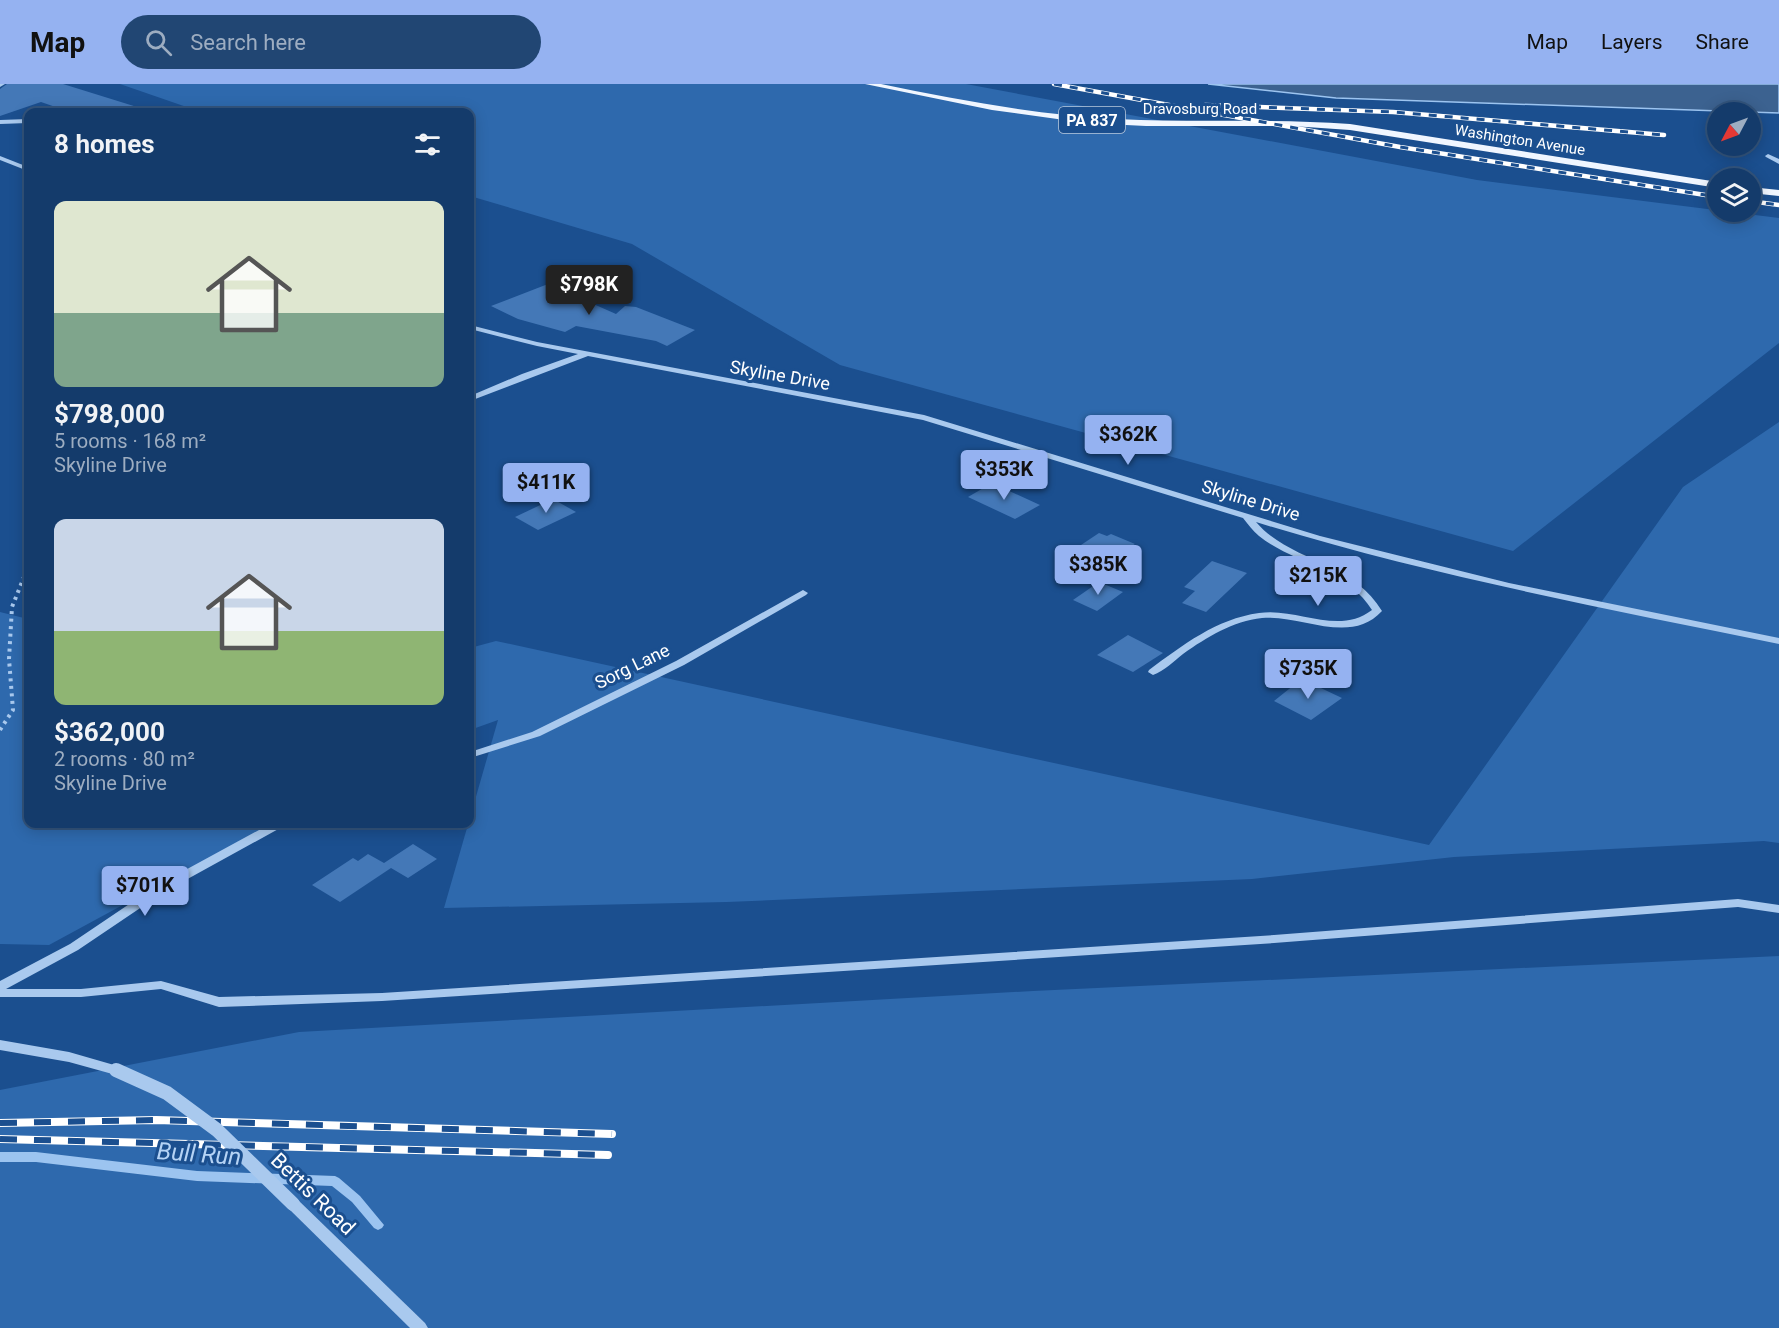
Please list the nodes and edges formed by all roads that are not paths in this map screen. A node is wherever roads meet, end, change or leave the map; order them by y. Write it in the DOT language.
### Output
graph roads {
  1 [pos="869,84"];
  2 [pos="24,121"];
  3 [pos="0,122"];
  4 [pos="1318,124"];
  5 [pos="1768,156"];
  6 [pos="0,158"];
  7 [pos="1779,162"];
  8 [pos="24,167"];
  9 [pos="1707,183"];
  10 [pos="1761,192"];
  11 [pos="1779,194"];
  12 [pos="474,328"];
  13 [pos="586,354"];
  14 [pos="474,397"];
  15 [pos="1246,516"];
  16 [pos="803,593"];
  17 [pos="1779,641"];
  18 [pos="1153,672"];
  19 [pos="474,754"];
  20 [pos="271,828"];
  21 [pos="1779,909"];
  22 [pos="0,986"];
  23 [pos="0,993"];
  24 [pos="0,1045"];
  25 [pos="420,1328"];
  1 -- 4 [label="main road, Dravosburg Road / PA 837"];
  2 -- 3 [label="street"];
  4 -- 9 [label="main road, Washington Avenue / PA 837"];
  5 -- 7 [label="street"];
  6 -- 8 [label="street"];
  10 -- 11 [label="main road"];
  12 -- 13 [label="street, Skyline Drive"];
  13 -- 14 [label="street"];
  13 -- 15 [label="street, Skyline Drive"];
  15 -- 17 [label="street, Skyline Drive"];
  15 -- 18 [label="street"];
  16 -- 19 [label="street, Sorg Lane"];
  20 -- 22 [label="street"];
  21 -- 23 [label="street"];
  24 -- 25 [label="street, Bettis Road, bridge"];
}
